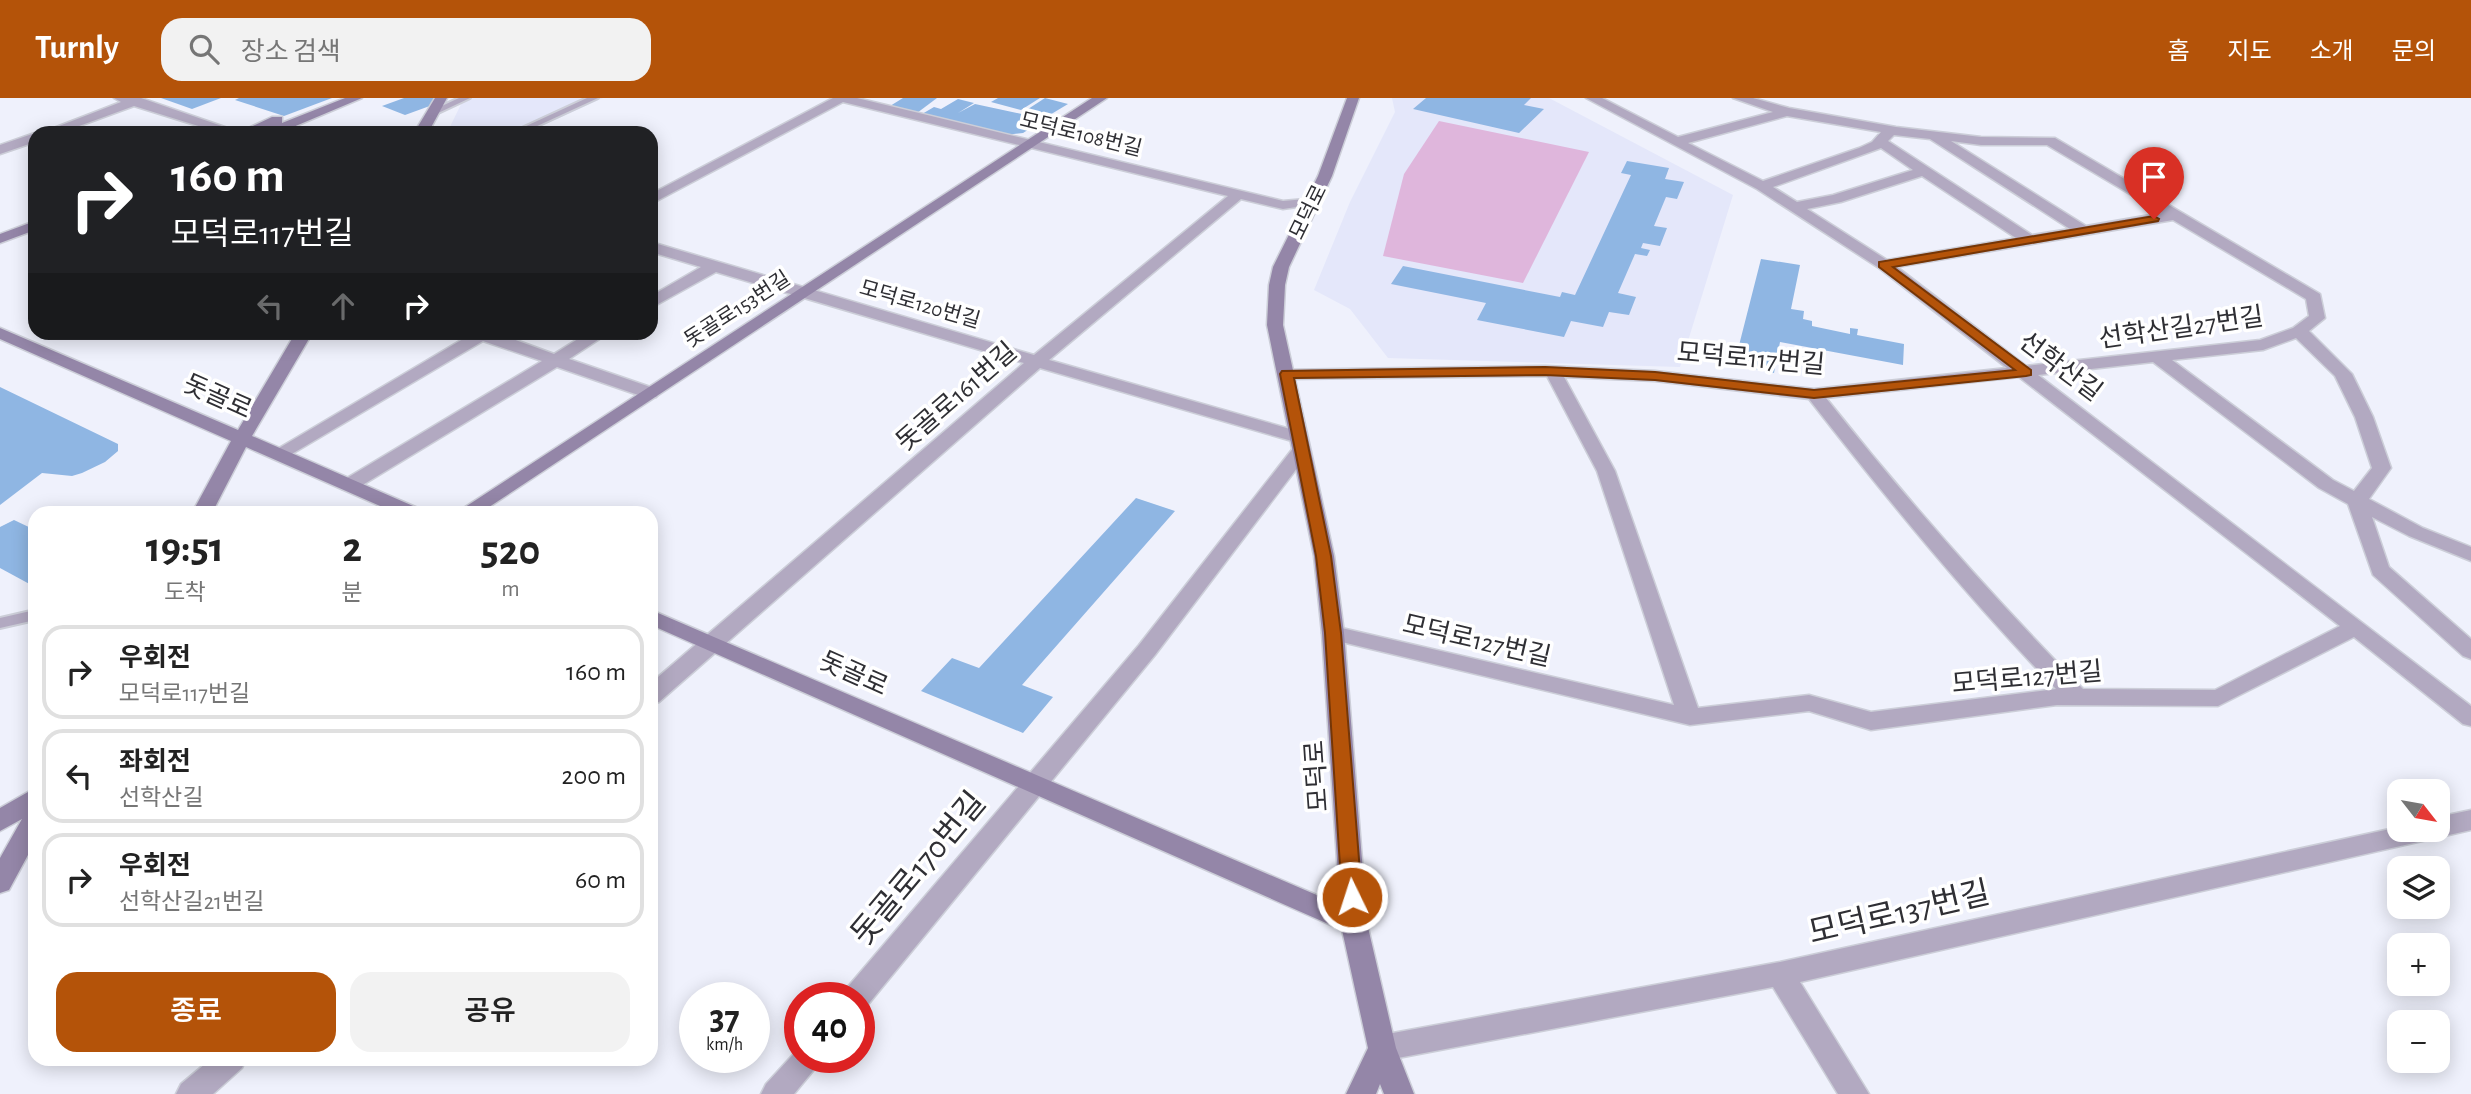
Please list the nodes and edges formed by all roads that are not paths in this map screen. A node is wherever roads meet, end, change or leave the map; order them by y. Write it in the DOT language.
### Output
graph roads {
  1 [pos="120,98"];
  2 [pos="334,98"];
  3 [pos="356,98"];
  4 [pos="441,98"];
  5 [pos="466,98"];
  6 [pos="594,98"];
  7 [pos="841,98"];
  8 [pos="1101,98"];
  9 [pos="1353,98"];
  10 [pos="1592,98"];
  11 [pos="1739,98"];
  12 [pos="140,100"];
  13 [pos="433,112"];
  14 [pos="1787,112"];
  15 [pos="68,126"];
  16 [pos="216,126"];
  17 [pos="263,126"];
  18 [pos="285,126"];
  19 [pos="425,126"];
  20 [pos="531,126"];
  21 [pos="1890,130"];
  22 [pos="1931,135"];
  23 [pos="28,140"];
  24 [pos="1675,142"];
  25 [pos="1880,142"];
  26 [pos="1034,144"];
  27 [pos="0,150"];
  28 [pos="1924,171"];
  29 [pos="1762,186"];
  30 [pos="1239,194"];
  31 [pos="658,196"];
  32 [pos="1312,201"];
  33 [pos="1795,207"];
  34 [pos="2177,215"];
  35 [pos="28,218"];
  36 [pos="28,228"];
  37 [pos="0,229"];
  38 [pos="2084,231"];
  39 [pos="0,239"];
  40 [pos="2029,240"];
  41 [pos="658,249"];
  42 [pos="1884,265"];
  43 [pos="713,267"];
  44 [pos="803,294"];
  45 [pos="658,299"];
  46 [pos="2299,331"];
  47 [pos="0,332"];
  48 [pos="300,340"];
  49 [pos="468,340"];
  50 [pos="498,340"];
  51 [pos="588,340"];
  52 [pos="2157,357"];
  53 [pos="553,361"];
  54 [pos="1036,362"];
  55 [pos="1553,372"];
  56 [pos="2026,373"];
  57 [pos="1287,374"];
  58 [pos="650,393"];
  59 [pos="1814,394"];
  60 [pos="242,439"];
  61 [pos="1300,444"];
  62 [pos="278,454"];
  63 [pos="348,485"];
  64 [pos="2357,501"];
  65 [pos="206,506"];
  66 [pos="396,506"];
  67 [pos="477,506"];
  68 [pos="2471,554"];
  69 [pos="28,617"];
  70 [pos="658,620"];
  71 [pos="0,623"];
  72 [pos="2356,627"];
  73 [pos="1333,633"];
  74 [pos="712,643"];
  75 [pos="2471,651"];
  76 [pos="658,690"];
  77 [pos="2077,697"];
  78 [pos="1690,717"];
  79 [pos="2471,718"];
  80 [pos="1034,783"];
  81 [pos="28,802"];
  82 [pos="2471,820"];
  83 [pos="0,821"];
  84 [pos="2450,825"];
  85 [pos="28,832"];
  86 [pos="2387,839"];
  87 [pos="0,882"];
  88 [pos="1354,923"];
  89 [pos="1780,974"];
  90 [pos="869,982"];
  91 [pos="1382,1048"];
  92 [pos="224,1066"];
  93 [pos="794,1073"];
  94 [pos="191,1094"];
  95 [pos="776,1094"];
  96 [pos="1361,1094"];
  97 [pos="1399,1094"];
  98 [pos="1854,1094"];
  1 -- 12 [label="street"];
  2 -- 17 [label="street"];
  3 -- 18 [label="street"];
  4 -- 13 [label="street"];
  5 -- 13 [label="lane"];
  6 -- 20 [label="lane"];
  7 -- 26 [label="street, 모덕로108번길"];
  7 -- 31 [label="street"];
  8 -- 26 [label="street, 돗골로153번길"];
  9 -- 32 [label="street, 모덕로"];
  10 -- 24 [label="street, 선학산길"];
  11 -- 14 [label="street"];
  12 -- 15 [label="street"];
  12 -- 16 [label="street"];
  13 -- 19 [label="street"];
  14 -- 21 [label="street"];
  14 -- 24 [label="street"];
  21 -- 22 [label="street"];
  21 -- 25 [label="street"];
  22 -- 34 [label="street"];
  22 -- 38 [label="street"];
  23 -- 27 [label="street"];
  24 -- 29 [label="street, 선학산길"];
  25 -- 28 [label="street"];
  25 -- 29 [label="street"];
  26 -- 30 [label="street, 모덕로108번길"];
  26 -- 44 [label="street, 돗골로153번길"];
  28 -- 33 [label="street"];
  28 -- 40 [label="street"];
  29 -- 33 [label="street, 선학산길"];
  30 -- 32 [label="street, 모덕로108번길"];
  30 -- 54 [label="street, 돗골로161번길"];
  32 -- 57 [label="street, 모덕로"];
  33 -- 42 [label="street, 선학산길"];
  34 -- 38 [label="street"];
  34 -- 46 [label="street, 선학산길27번길"];
  35 -- 37 [label="street"];
  36 -- 39 [label="street"];
  38 -- 40 [label="street"];
  40 -- 42 [label="street"];
  41 -- 43 [label="street, 모덕로120번길"];
  42 -- 56 [label="street, 선학산길"];
  43 -- 44 [label="street, 모덕로120번길"];
  43 -- 45 [label="street"];
  44 -- 54 [label="street, 모덕로120번길"];
  44 -- 58 [label="street, 돗골로153번길"];
  46 -- 52 [label="street, 선학산길27번길"];
  46 -- 64 [label="street"];
  47 -- 60 [label="street, 돗골로"];
  48 -- 60 [label="street"];
  49 -- 62 [label="street"];
  50 -- 53 [label="street"];
  51 -- 53 [label="street"];
  52 -- 56 [label="street, 선학산길27번길"];
  52 -- 64 [label="street"];
  53 -- 58 [label="street"];
  53 -- 63 [label="street"];
  54 -- 61 [label="street, 모덕로120번길"];
  54 -- 74 [label="street, 돗골로161번길"];
  55 -- 57 [label="street, 모덕로117번길"];
  55 -- 59 [label="street, 모덕로117번길"];
  55 -- 78 [label="street"];
  56 -- 59 [label="street, 모덕로117번길"];
  56 -- 72 [label="street, 선학산길"];
  57 -- 61 [label="street, 모덕로"];
  58 -- 67 [label="street, 돗골로153번길"];
  59 -- 77 [label="street"];
  60 -- 62 [label="street, 돗골로"];
  60 -- 65 [label="street"];
  61 -- 73 [label="street, 모덕로"];
  61 -- 80 [label="street"];
  62 -- 63 [label="street, 돗골로"];
  63 -- 66 [label="street, 돗골로"];
  64 -- 68 [label="street"];
  64 -- 75 [label="street"];
  69 -- 71 [label="lane"];
  70 -- 74 [label="street, 돗골로"];
  72 -- 77 [label="street, 모덕로127번길"];
  72 -- 79 [label="street, 선학산길"];
  73 -- 78 [label="street, 모덕로127번길"];
  73 -- 88 [label="street, 모덕로"];
  74 -- 76 [label="street, 돗골로161번길"];
  74 -- 80 [label="street, 돗골로"];
  77 -- 78 [label="street, 모덕로127번길"];
  80 -- 88 [label="street, 돗골로"];
  80 -- 90 [label="street, 돗골로170번길"];
  81 -- 83 [label="street"];
  82 -- 84 [label="street"];
  85 -- 87 [label="street"];
  86 -- 89 [label="street, 모덕로137번길"];
  88 -- 91 [label="street, 모덕로"];
  89 -- 91 [label="street, 모덕로137번길"];
  89 -- 98 [label="street"];
  91 -- 96 [label="street"];
  91 -- 97 [label="street, 모덕로"];
  92 -- 94 [label="street"];
  93 -- 95 [label="street"];
}
